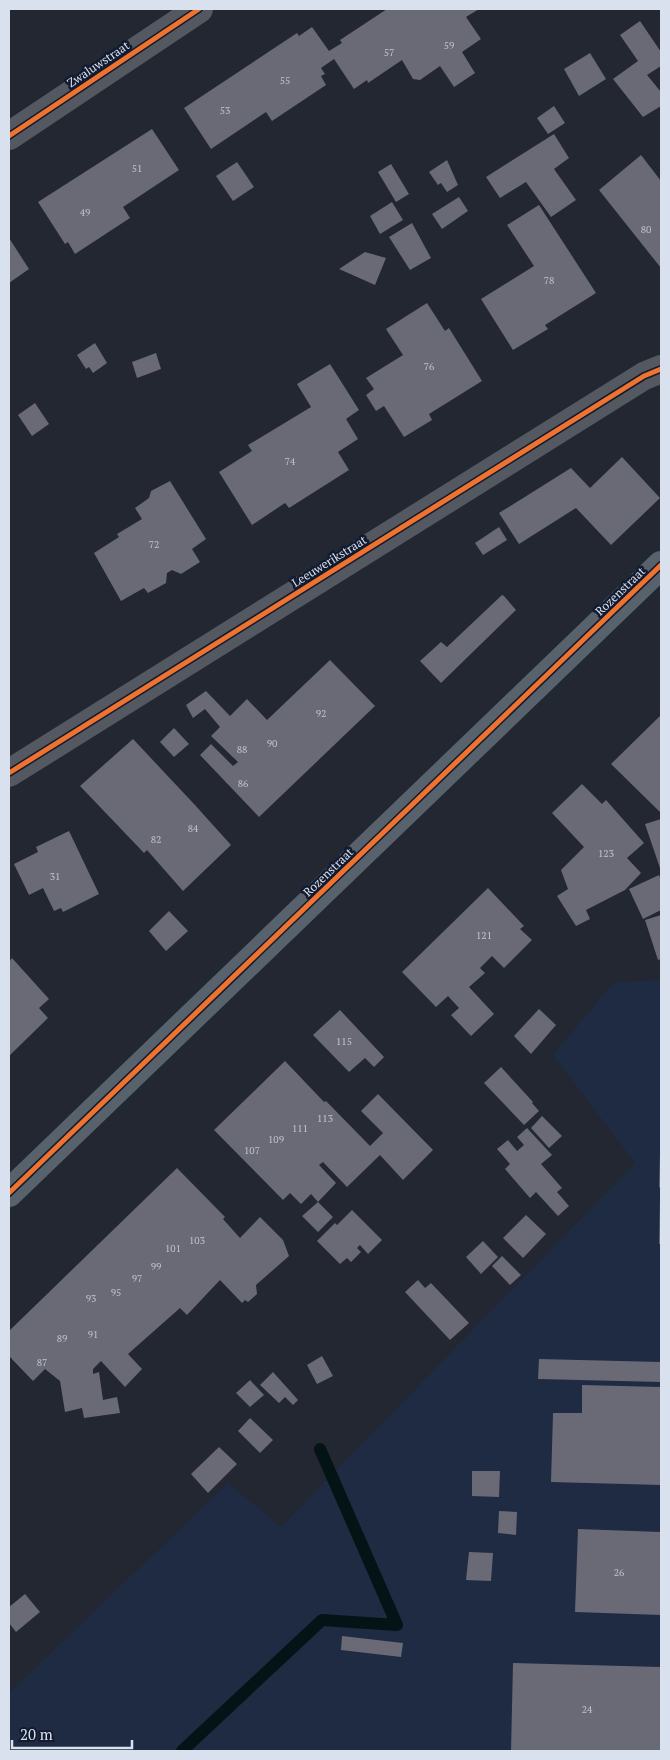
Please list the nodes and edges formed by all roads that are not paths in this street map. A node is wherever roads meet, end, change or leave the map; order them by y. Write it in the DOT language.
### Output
graph roads {
  1 [pos="199,9"];
  2 [pos="9,136"];
  3 [pos="661,369"];
  4 [pos="661,565"];
  5 [pos="9,773"];
  6 [pos="9,1193"];
  1 -- 2 [label="street, Zwaluwstraat"];
  3 -- 5 [label="street, Leeuwerikstraat"];
  4 -- 6 [label="main road, Rozenstraat"];
}
